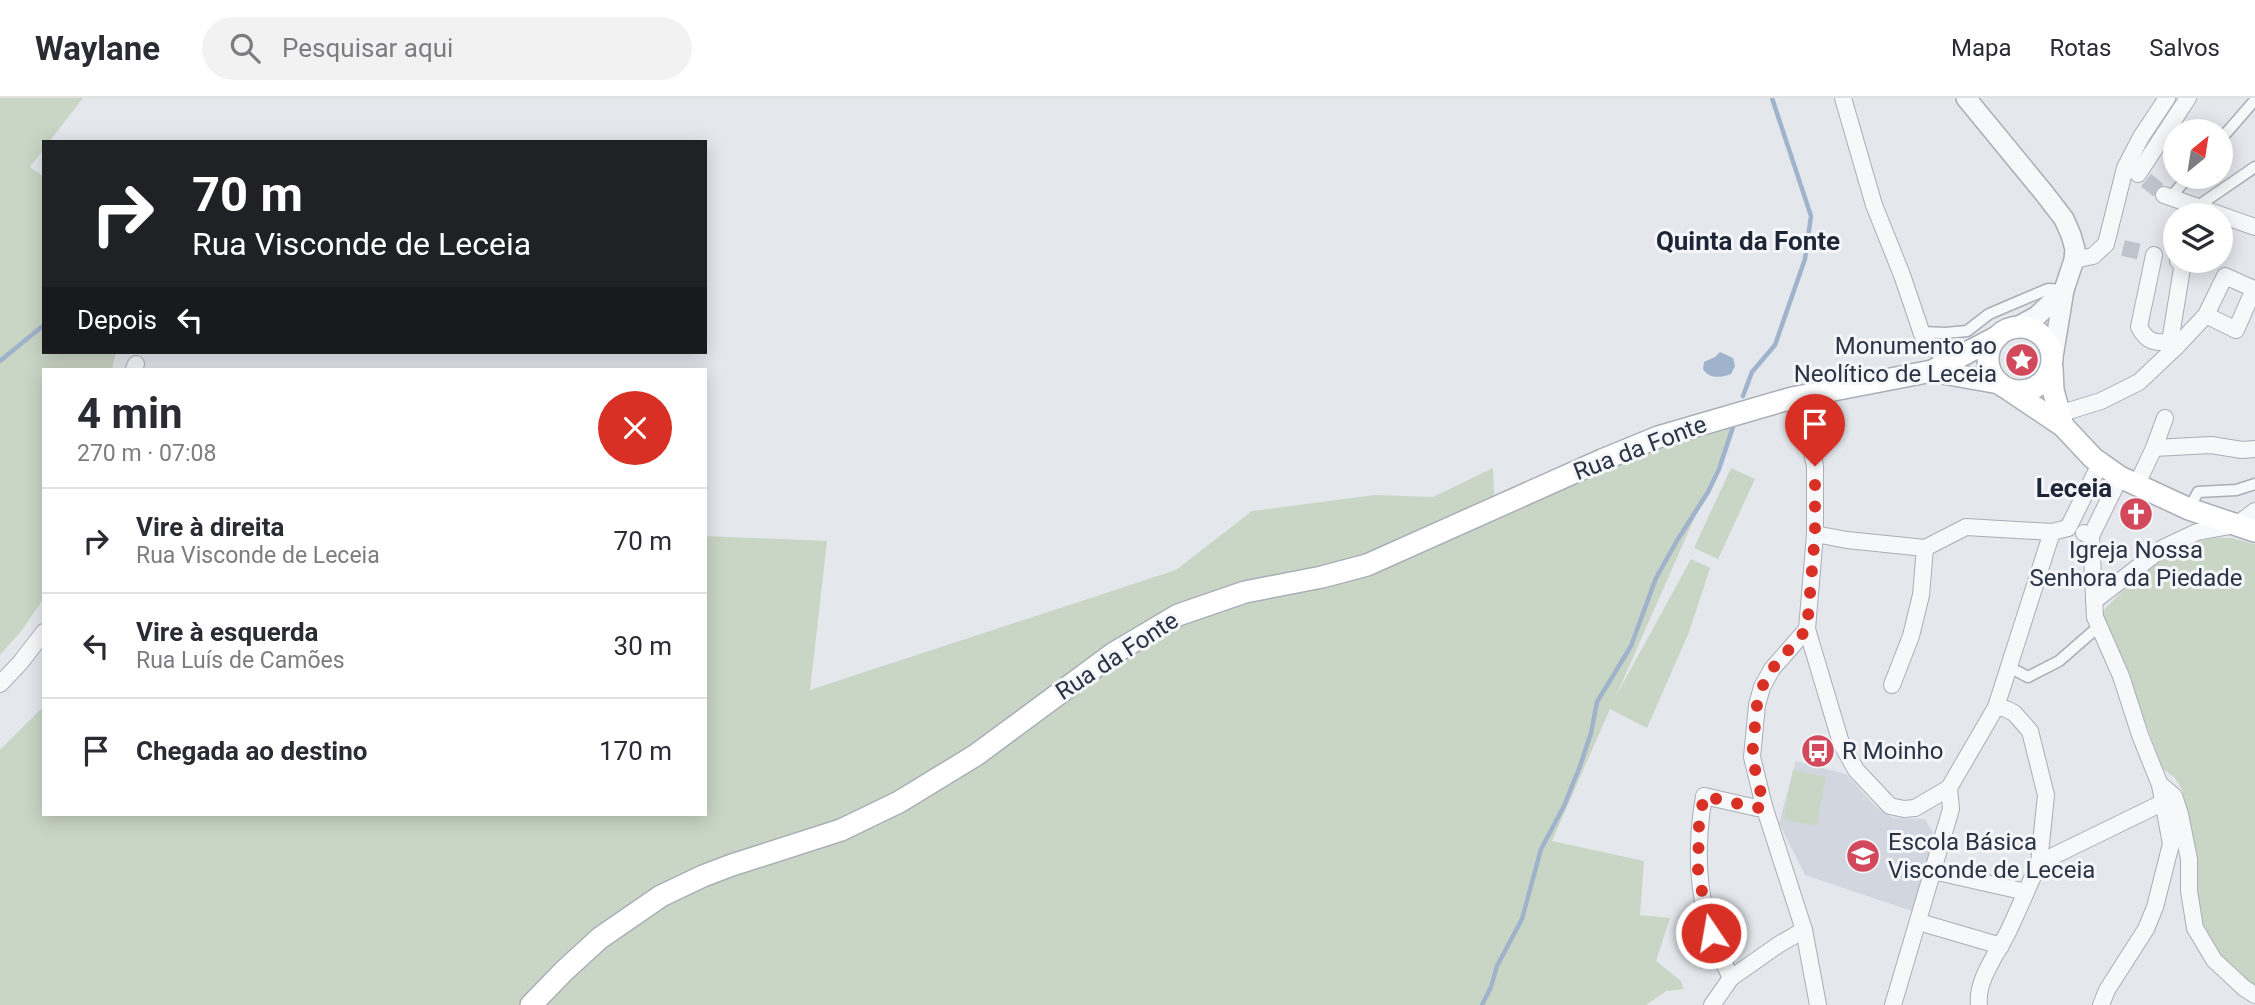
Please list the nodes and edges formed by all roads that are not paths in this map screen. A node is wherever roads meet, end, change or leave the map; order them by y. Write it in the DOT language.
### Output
graph roads {
  1 [pos="1843,98"];
  2 [pos="1966,98"];
  3 [pos="2167,98"];
  4 [pos="2188,98"];
  5 [pos="2255,100"];
  6 [pos="2233,125"];
  7 [pos="2255,167"];
  8 [pos="2137,174"];
  9 [pos="2175,189"];
  10 [pos="2167,196"];
  11 [pos="2189,203"];
  12 [pos="2202,203"];
  13 [pos="2233,219"];
  14 [pos="2255,227"];
  15 [pos="2106,244"];
  16 [pos="2123,248"];
  17 [pos="2163,257"];
  18 [pos="2074,260"];
  19 [pos="2182,273"];
  20 [pos="2064,290"];
  21 [pos="2206,315"];
  22 [pos="1921,332"];
  23 [pos="2006,332"];
  24 [pos="2173,345"];
  25 [pos="1952,360"];
  26 [pos="2052,362"];
  27 [pos="1926,372"];
  28 [pos="2004,386"];
  29 [pos="1832,390"];
  30 [pos="1793,398"];
  31 [pos="2165,418"];
  32 [pos="2061,420"];
  33 [pos="1811,447"];
  34 [pos="2154,448"];
  35 [pos="2255,449"];
  36 [pos="2096,461"];
  37 [pos="2129,480"];
  38 [pos="2255,484"];
  39 [pos="2189,509"];
  40 [pos="2255,511"];
  41 [pos="2245,528"];
  42 [pos="2060,530"];
  43 [pos="1815,534"];
  44 [pos="2091,536"];
  45 [pos="1925,548"];
  46 [pos="2095,601"];
  47 [pos="2098,627"];
  48 [pos="1807,629"];
  49 [pos="42,635"];
  50 [pos="2009,667"];
  51 [pos="0,684"];
  52 [pos="1892,685"];
  53 [pos="1996,707"];
  54 [pos="2160,785"];
  55 [pos="1949,788"];
  56 [pos="2164,802"];
  57 [pos="1764,806"];
  58 [pos="2039,863"];
  59 [pos="1933,871"];
  60 [pos="2026,892"];
  61 [pos="1920,922"];
  62 [pos="1804,930"];
  63 [pos="2001,946"];
  64 [pos="1731,978"];
  65 [pos="2255,995"];
  66 [pos="1820,1004"];
  67 [pos="531,1005"];
  68 [pos="1712,1005"];
  69 [pos="1894,1005"];
  70 [pos="1979,1005"];
  71 [pos="2101,1005"];
  1 -- 22 [label="street"];
  2 -- 18 [label="street"];
  3 -- 8 [label="street"];
  4 -- 8 [label="street"];
  5 -- 6 [label="street"];
  7 -- 12 [label="street"];
  8 -- 15 [label="street"];
  9 -- 10 [label="street"];
  10 -- 11 [label="street"];
  13 -- 14 [label="street"];
  15 -- 16 [label="street"];
  15 -- 18 [label="street"];
  17 -- 24 [label="street"];
  18 -- 20 [label="street"];
  19 -- 24 [label="street"];
  20 -- 22 [label="street"];
  20 -- 23 [label="street"];
  20 -- 26 [label="street"];
  21 -- 24 [label="street"];
  22 -- 25 [label="street"];
  23 -- 25 [label="main road, Rua da Fonte"];
  23 -- 26 [label="main road"];
  23 -- 28 [label="main road"];
  24 -- 32 [label="street"];
  25 -- 27 [label="main road, Rua da Fonte"];
  26 -- 28 [label="main road"];
  26 -- 32 [label="main road"];
  27 -- 28 [label="main road, Rua da Fonte"];
  27 -- 29 [label="main road, Rua da Fonte"];
  28 -- 32 [label="main road"];
  29 -- 30 [label="main road, Rua da Fonte"];
  29 -- 33 [label="street"];
  30 -- 33 [label="street"];
  30 -- 67 [label="main road, Rua da Fonte"];
  31 -- 34 [label="street"];
  32 -- 36 [label="main road"];
  33 -- 43 [label="street"];
  34 -- 35 [label="street"];
  34 -- 37 [label="street"];
  36 -- 37 [label="main road"];
  36 -- 42 [label="street"];
  37 -- 39 [label="main road"];
  37 -- 44 [label="street"];
  38 -- 39 [label="street"];
  39 -- 41 [label="main road"];
  40 -- 41 [label="street"];
  41 -- 46 [label="street"];
  42 -- 44 [label="street"];
  42 -- 45 [label="street"];
  42 -- 50 [label="street"];
  43 -- 45 [label="street"];
  43 -- 48 [label="street"];
  44 -- 46 [label="street"];
  45 -- 52 [label="street"];
  46 -- 47 [label="street"];
  47 -- 50 [label="street"];
  47 -- 54 [label="street"];
  48 -- 55 [label="street"];
  48 -- 57 [label="street"];
  49 -- 51 [label="street"];
  50 -- 53 [label="street"];
  53 -- 55 [label="street"];
  53 -- 58 [label="street"];
  54 -- 56 [label="street"];
  54 -- 65 [label="street"];
  55 -- 59 [label="street"];
  56 -- 58 [label="street"];
  56 -- 71 [label="street"];
  57 -- 62 [label="street"];
  57 -- 64 [label="street"];
  58 -- 60 [label="street"];
  59 -- 60 [label="street"];
  59 -- 61 [label="street"];
  60 -- 63 [label="street"];
  61 -- 63 [label="street"];
  61 -- 69 [label="street"];
  62 -- 64 [label="street"];
  62 -- 66 [label="street"];
  63 -- 70 [label="street"];
  64 -- 68 [label="street"];
}
